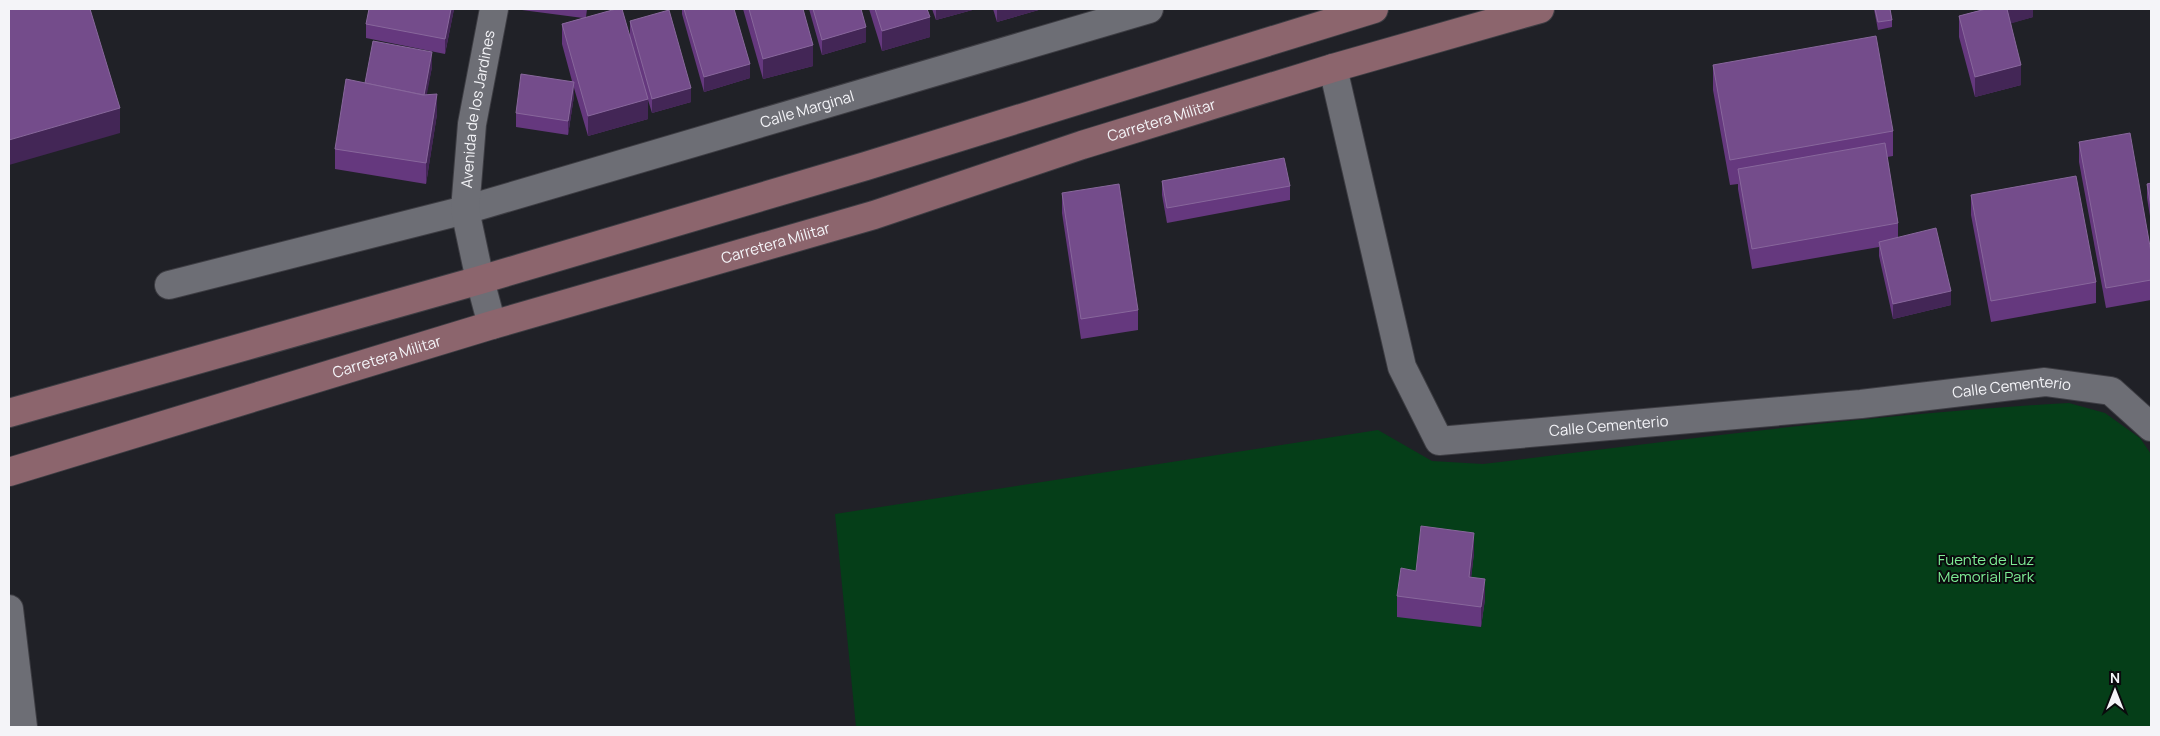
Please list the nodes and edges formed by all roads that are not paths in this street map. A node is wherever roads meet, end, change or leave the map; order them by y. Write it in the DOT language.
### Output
graph roads {
  1 [pos="494,9"];
  2 [pos="1149,9"];
  3 [pos="1374,9"];
  4 [pos="1540,9"];
  5 [pos="1333,68"];
  6 [pos="465,210"];
  7 [pos="480,280"];
  8 [pos="169,285"];
  9 [pos="492,325"];
  10 [pos="9,414"];
  11 [pos="2151,427"];
  12 [pos="9,472"];
  13 [pos="9,609"];
  14 [pos="23,727"];
  1 -- 6 [label="street, Avenida de los Jardines"];
  2 -- 6 [label="street, Calle Marginal"];
  3 -- 7 [label="main road"];
  4 -- 5 [label="main road, Carretera Militar"];
  5 -- 9 [label="main road, Carretera Militar"];
  5 -- 11 [label="street, Calle Cementerio"];
  6 -- 7 [label="street, Avenida de los Jardines"];
  6 -- 8 [label="street, Calle Marginal"];
  7 -- 9 [label="street, Avenida de los Jardines"];
  7 -- 10 [label="main road"];
  9 -- 12 [label="main road, Carretera Militar"];
  13 -- 14 [label="street"];
}
